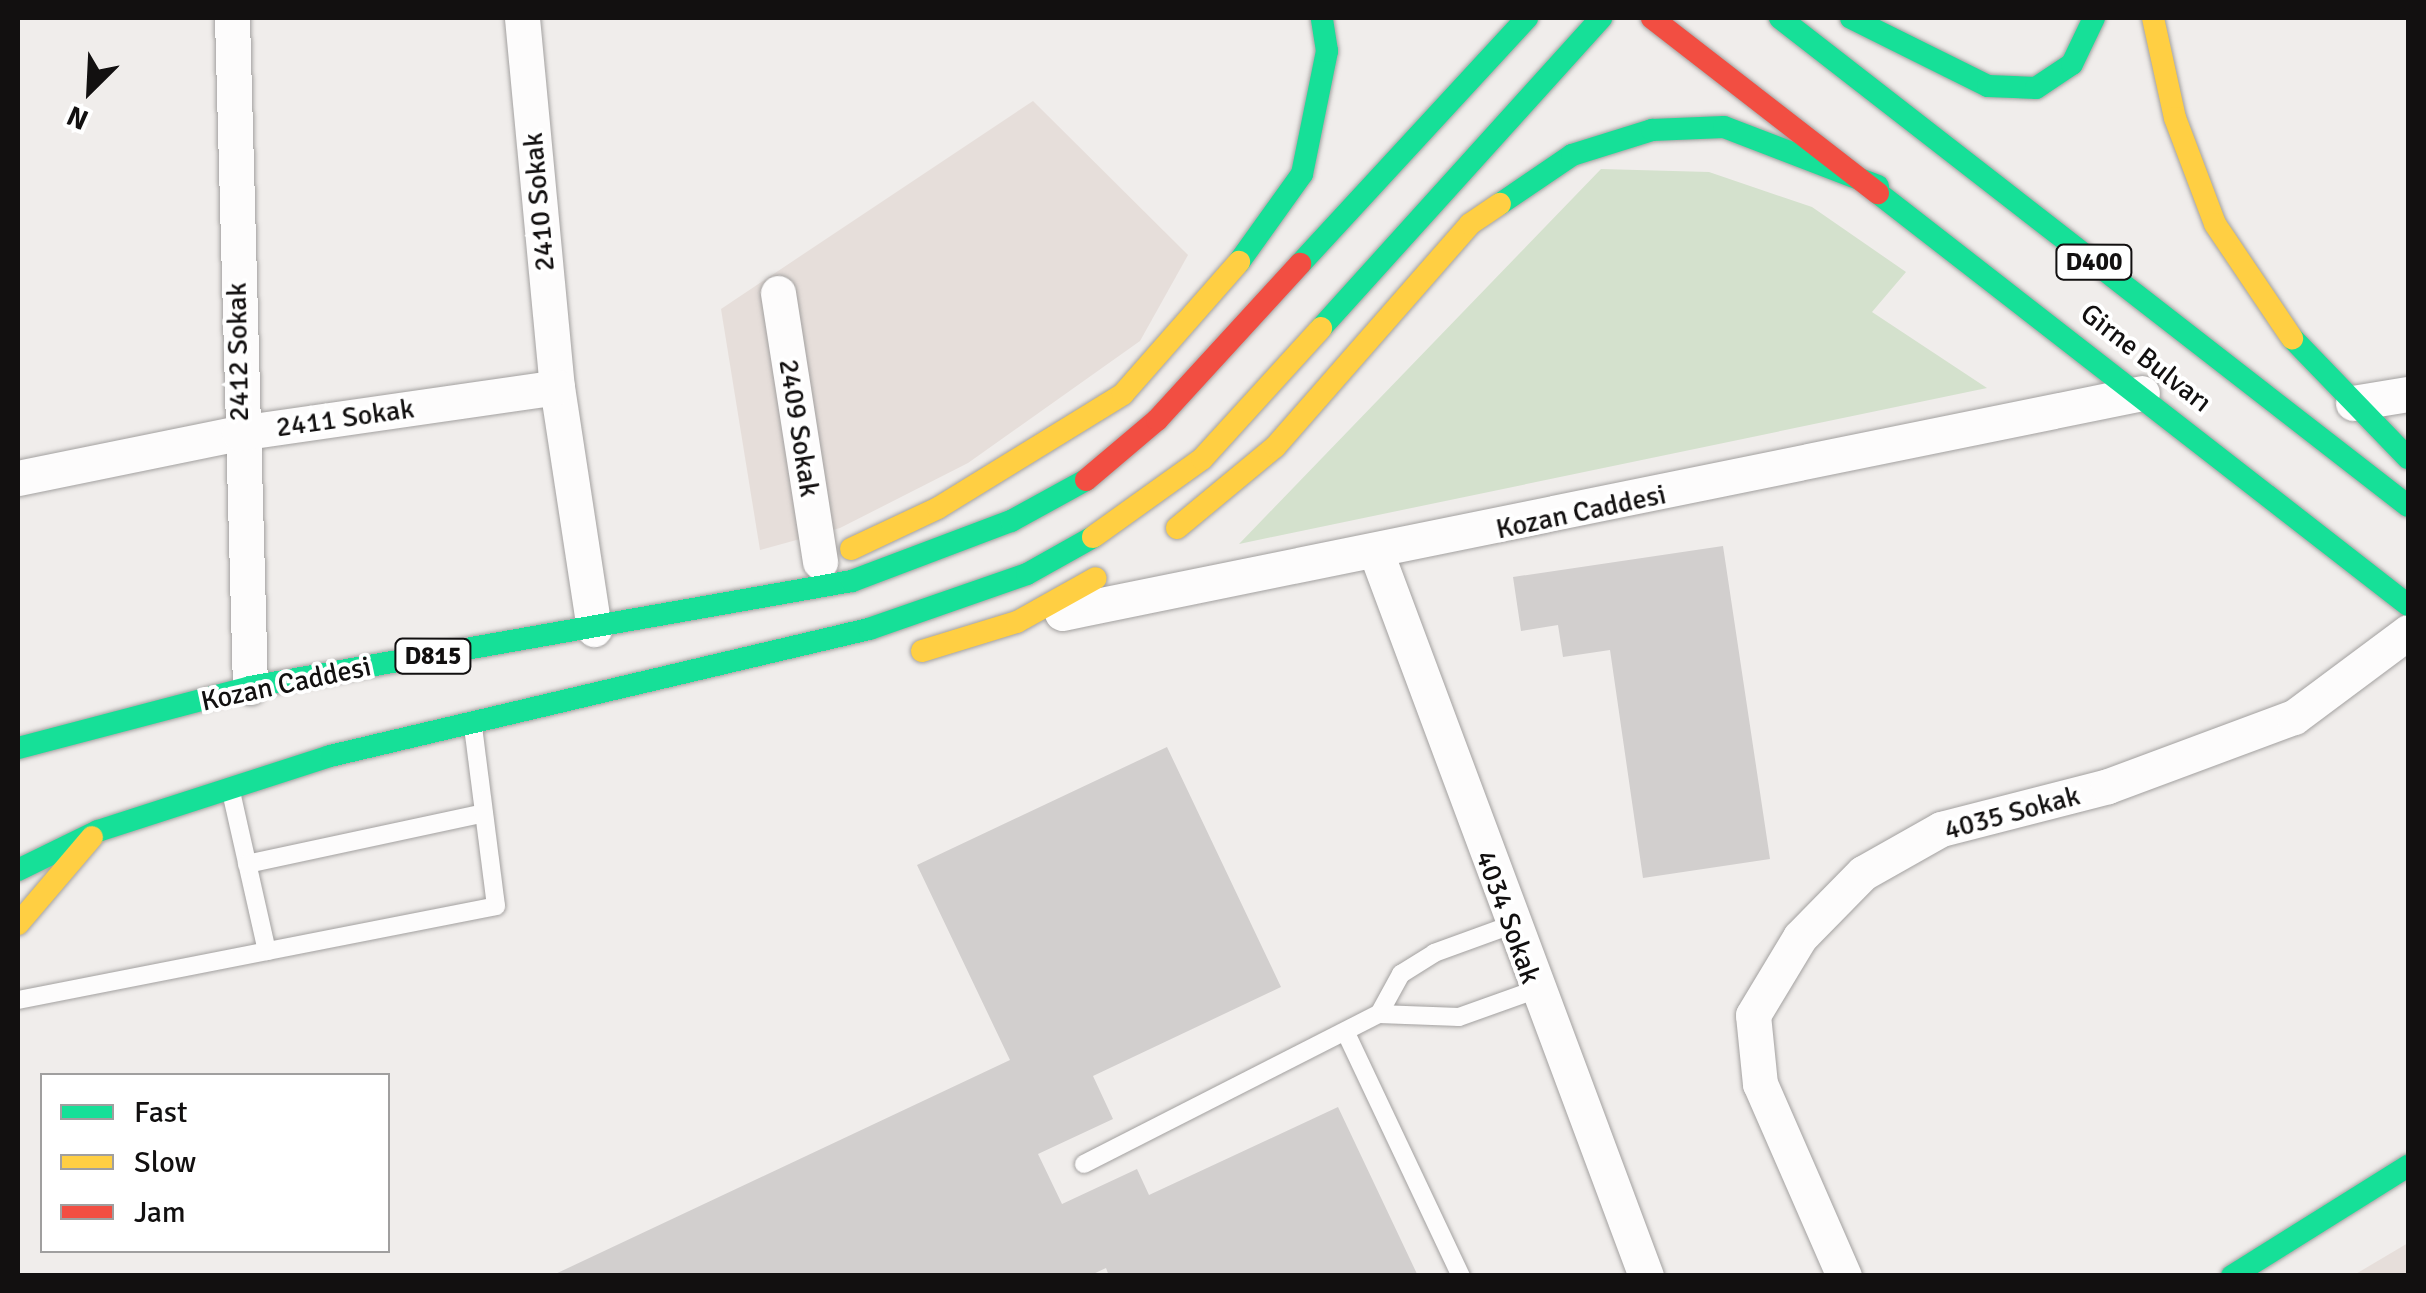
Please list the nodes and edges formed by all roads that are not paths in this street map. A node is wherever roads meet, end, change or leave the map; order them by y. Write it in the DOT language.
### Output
graph roads {
  1 [pos="232,18"];
  2 [pos="522,18"];
  3 [pos="1322,18"];
  4 [pos="1527,18"];
  5 [pos="1601,18"];
  6 [pos="1652,18"];
  7 [pos="1780,18"];
  8 [pos="1851,18"];
  9 [pos="2094,18"];
  10 [pos="2154,18"];
  11 [pos="1878,186"];
  12 [pos="778,293"];
  13 [pos="556,387"];
  14 [pos="2142,393"];
  15 [pos="2408,394"];
  16 [pos="2353,403"];
  17 [pos="238,433"];
  18 [pos="2408,458"];
  19 [pos="18,478"];
  20 [pos="2408,506"];
  21 [pos="1157,544"];
  22 [pos="1377,555"];
  23 [pos="820,562"];
  24 [pos="1126,562"];
  25 [pos="2408,605"];
  26 [pos="674,617"];
  27 [pos="1017,622"];
  28 [pos="594,629"];
  29 [pos="2408,632"];
  30 [pos="898,658"];
  31 [pos="806,671"];
  32 [pos="250,686"];
  33 [pos="598,692"];
  34 [pos="472,725"];
  35 [pos="18,748"];
  36 [pos="230,788"];
  37 [pos="484,813"];
  38 [pos="98,831"];
  39 [pos="247,864"];
  40 [pos="18,870"];
  41 [pos="18,924"];
  42 [pos="1511,925"];
  43 [pos="267,951"];
  44 [pos="1535,990"];
  45 [pos="18,1000"];
  46 [pos="1379,1014"];
  47 [pos="1346,1033"];
  48 [pos="1084,1164"];
  49 [pos="2408,1166"];
  50 [pos="1461,1276"];
  51 [pos="1646,1276"];
  52 [pos="1844,1276"];
  53 [pos="2232,1276"];
  1 -- 17 [label="street, 2412 Sokak"];
  2 -- 13 [label="street, 2410 Sokak"];
  3 -- 23 [label="main road"];
  4 -- 26 [label="main road, Kozan Caddesi / D815"];
  5 -- 33 [label="main road"];
  6 -- 11 [label="main road, Girne Bulvarı / D400"];
  7 -- 20 [label="main road, Girne Bulvarı / D400"];
  8 -- 9 [label="main road"];
  10 -- 16 [label="main road"];
  11 -- 14 [label="main road, Girne Bulvarı / D400"];
  11 -- 21 [label="main road"];
  12 -- 23 [label="street, 2409 Sokak"];
  13 -- 17 [label="street, 2411 Sokak"];
  13 -- 28 [label="street, 2410 Sokak"];
  14 -- 22 [label="street, Kozan Caddesi"];
  14 -- 25 [label="main road, Girne Bulvarı / D400"];
  15 -- 16 [label="street"];
  16 -- 18 [label="main road"];
  17 -- 19 [label="street, 2411 Sokak"];
  17 -- 32 [label="street, 2412 Sokak"];
  22 -- 27 [label="street, Kozan Caddesi"];
  22 -- 42 [label="street, 4034 Sokak"];
  23 -- 26 [label="main road"];
  24 -- 27 [label="main road"];
  26 -- 28 [label="main road, Kozan Caddesi / D815"];
  27 -- 30 [label="main road"];
  28 -- 32 [label="main road, Kozan Caddesi / D815"];
  29 -- 52 [label="street, 4035 Sokak"];
  31 -- 33 [label="main road"];
  32 -- 35 [label="main road, Kozan Caddesi / D815"];
  33 -- 34 [label="main road"];
  34 -- 36 [label="main road"];
  34 -- 37 [label="lane"];
  36 -- 38 [label="main road"];
  36 -- 39 [label="lane"];
  37 -- 39 [label="lane"];
  37 -- 43 [label="lane"];
  38 -- 40 [label="main road"];
  38 -- 41 [label="main road"];
  39 -- 43 [label="lane"];
  42 -- 44 [label="street, 4034 Sokak"];
  42 -- 46 [label="lane"];
  43 -- 45 [label="lane"];
  44 -- 46 [label="lane"];
  44 -- 51 [label="street, 4034 Sokak"];
  46 -- 47 [label="lane"];
  47 -- 48 [label="lane"];
  47 -- 50 [label="lane"];
  49 -- 53 [label="main road"];
}
